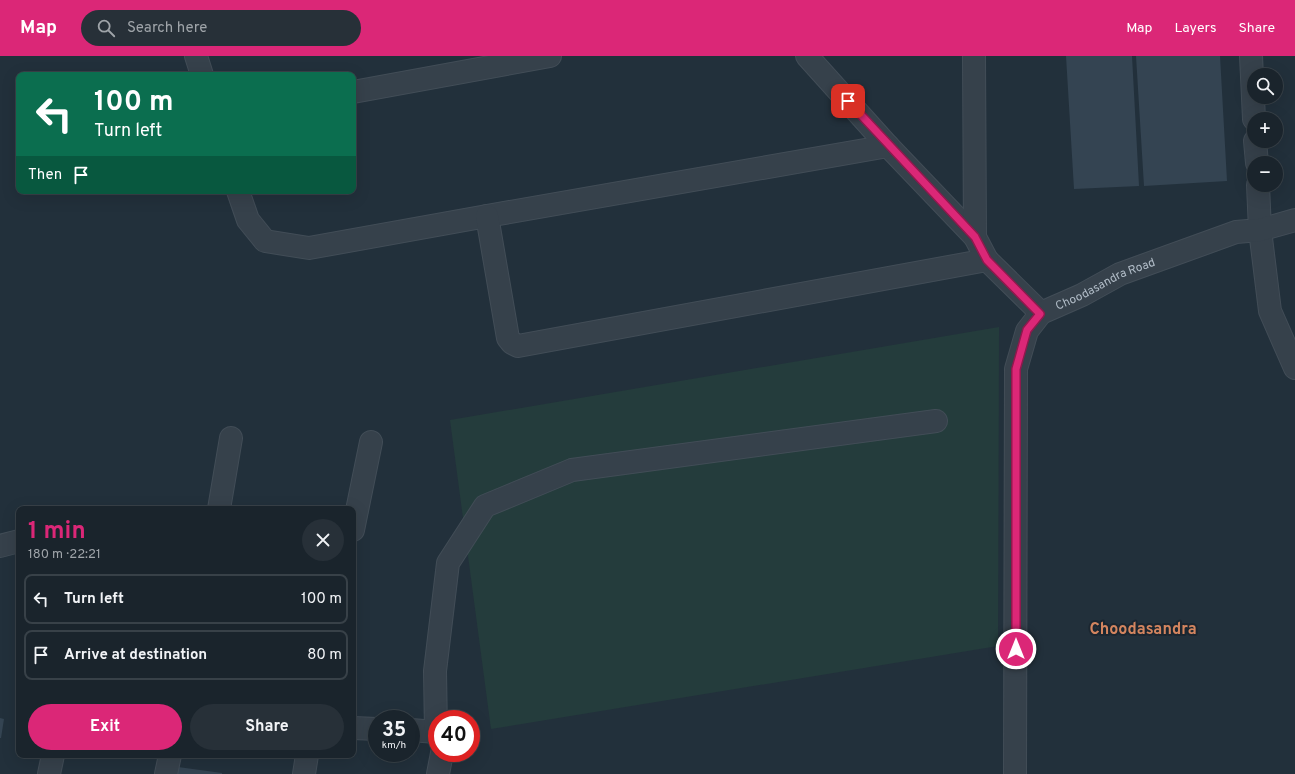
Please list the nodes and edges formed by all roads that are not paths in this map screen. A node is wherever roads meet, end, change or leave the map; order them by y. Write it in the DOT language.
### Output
graph roads {
  1 [pos="196,56"];
  2 [pos="550,56"];
  3 [pos="807,56"];
  4 [pos="974,56"];
  5 [pos="1251,56"];
  6 [pos="201,72"];
  7 [pos="356,91"];
  8 [pos="1254,112"];
  9 [pos="888,146"];
  10 [pos="1258,192"];
  11 [pos="239,194"];
  12 [pos="487,216"];
  13 [pos="1295,220"];
  14 [pos="1260,230"];
  15 [pos="975,237"];
  16 [pos="987,260"];
  17 [pos="1040,314"];
  18 [pos="1295,368"];
  19 [pos="936,420"];
  20 [pos="231,438"];
  21 [pos="371,442"];
  22 [pos="220,506"];
  23 [pos="356,515"];
  24 [pos="16,542"];
  25 [pos="0,546"];
  26 [pos="436,710"];
  27 [pos="356,728"];
  28 [pos="368,729"];
  29 [pos="52,758"];
  30 [pos="169,758"];
  31 [pos="307,758"];
  32 [pos="440,762"];
  33 [pos="49,774"];
  34 [pos="166,774"];
  35 [pos="304,774"];
  36 [pos="438,774"];
  37 [pos="1015,774"];
  1 -- 6 [label="street"];
  2 -- 7 [label="street"];
  3 -- 9 [label="street"];
  4 -- 15 [label="street"];
  5 -- 8 [label="street"];
  9 -- 12 [label="street"];
  9 -- 15 [label="street"];
  10 -- 14 [label="street"];
  11 -- 12 [label="street"];
  12 -- 16 [label="street"];
  13 -- 14 [label="street, Choodasandra Road"];
  14 -- 17 [label="street, Choodasandra Road"];
  14 -- 18 [label="street"];
  15 -- 16 [label="street"];
  16 -- 17 [label="street"];
  17 -- 37 [label="street, Choodasandra Road"];
  19 -- 26 [label="street"];
  20 -- 22 [label="street"];
  21 -- 23 [label="street"];
  24 -- 25 [label="street"];
  27 -- 28 [label="street"];
  29 -- 33 [label="street"];
  30 -- 34 [label="street"];
  31 -- 35 [label="street"];
  32 -- 36 [label="street"];
}
